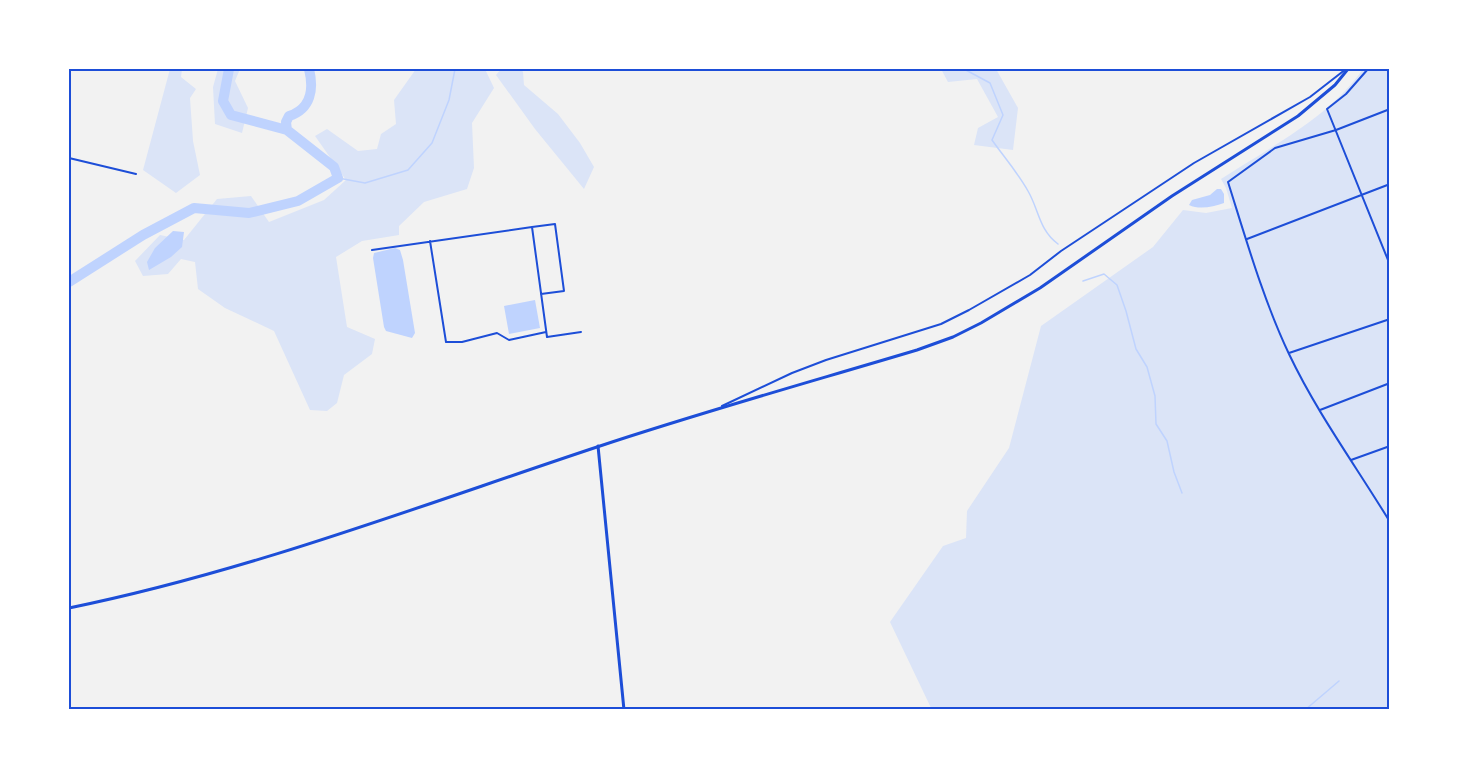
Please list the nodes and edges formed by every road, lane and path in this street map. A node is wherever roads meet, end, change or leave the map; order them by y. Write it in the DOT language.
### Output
graph roads {
  1 [pos="1347,69"];
  2 [pos="1368,69"];
  3 [pos="1390,110"];
  4 [pos="1336,130"];
  5 [pos="69,158"];
  6 [pos="136,174"];
  7 [pos="1390,184"];
  8 [pos="1361,194"];
  9 [pos="532,227"];
  10 [pos="1246,240"];
  11 [pos="430,241"];
  12 [pos="372,250"];
  13 [pos="1390,265"];
  14 [pos="541,294"];
  15 [pos="1390,320"];
  16 [pos="546,332"];
  17 [pos="581,332"];
  18 [pos="1289,353"];
  19 [pos="1390,383"];
  20 [pos="1319,410"];
  21 [pos="709,412"];
  22 [pos="598,446"];
  23 [pos="1390,446"];
  24 [pos="1352,460"];
  25 [pos="1390,510"];
  26 [pos="1384,512"];
  27 [pos="1390,522"];
  28 [pos="69,608"];
  29 [pos="624,710"];
  1 -- 21 [label="street"];
  1 -- 21 [label="main road"];
  2 -- 4 [label="street"];
  3 -- 4 [label="street"];
  4 -- 8 [label="street"];
  4 -- 10 [label="street"];
  5 -- 6 [label="street"];
  7 -- 8 [label="street"];
  8 -- 10 [label="street"];
  8 -- 13 [label="street"];
  9 -- 11 [label="street"];
  9 -- 14 [label="street"];
  9 -- 14 [label="street"];
  10 -- 18 [label="street"];
  11 -- 12 [label="street"];
  11 -- 16 [label="street"];
  14 -- 16 [label="street"];
  15 -- 18 [label="street"];
  16 -- 17 [label="street"];
  18 -- 20 [label="street"];
  19 -- 20 [label="street"];
  20 -- 24 [label="street"];
  21 -- 22 [label="main road"];
  22 -- 28 [label="main road"];
  22 -- 29 [label="main road"];
  23 -- 24 [label="street"];
  24 -- 26 [label="street"];
  25 -- 26 [label="street"];
  26 -- 27 [label="street"];
}
